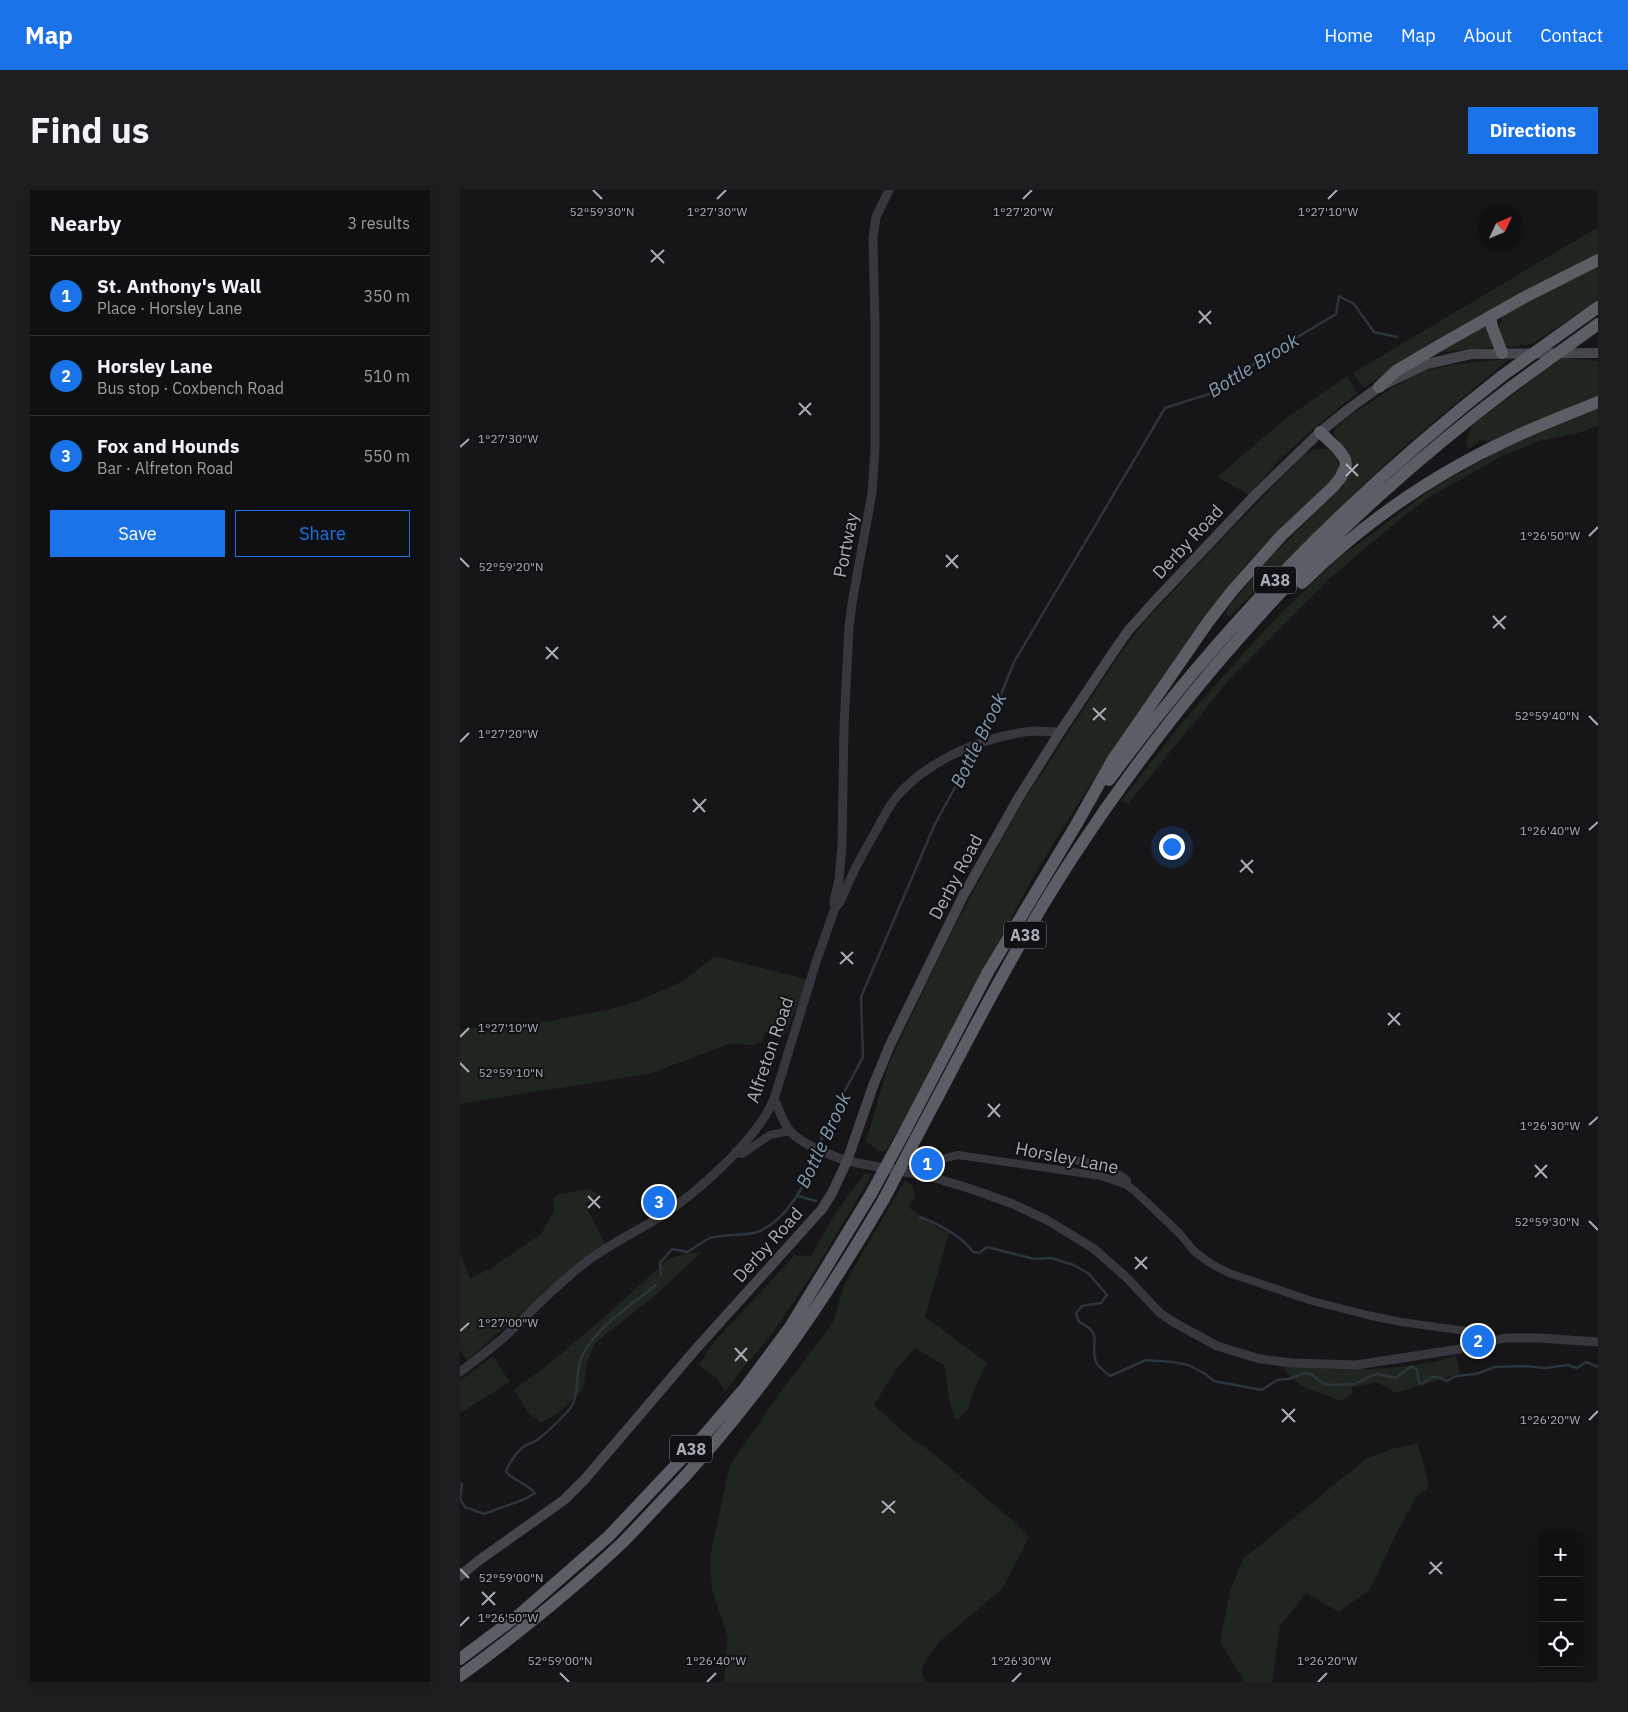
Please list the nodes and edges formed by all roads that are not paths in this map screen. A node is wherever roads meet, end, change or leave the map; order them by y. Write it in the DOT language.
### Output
graph roads {
  1 [pos="889,190"];
  2 [pos="1598,260"];
  3 [pos="1598,307"];
  4 [pos="1490,317"];
  5 [pos="1598,324"];
  6 [pos="1502,353"];
  7 [pos="1598,353"];
  8 [pos="1379,387"];
  9 [pos="1598,402"];
  10 [pos="1320,432"];
  11 [pos="1060,732"];
  12 [pos="1151,746"];
  13 [pos="1082,815"];
  14 [pos="835,908"];
  15 [pos="774,1099"];
  16 [pos="790,1131"];
  17 [pos="1034,1151"];
  18 [pos="735,1152"];
  19 [pos="847,1162"];
  20 [pos="932,1177"];
  21 [pos="1127,1185"];
  22 [pos="1494,1340"];
  23 [pos="1598,1342"];
  24 [pos="460,1372"];
  25 [pos="460,1576"];
  26 [pos="460,1659"];
  27 [pos="460,1676"];
  1 -- 14 [label="street, Portway"];
  2 -- 4 [label="highway"];
  3 -- 13 [label="highway, A38, bridge"];
  4 -- 6 [label="highway"];
  4 -- 8 [label="highway"];
  5 -- 12 [label="highway, A38, bridge"];
  6 -- 7 [label="main road, Derby Road"];
  6 -- 8 [label="main road, Derby Road"];
  8 -- 10 [label="main road, Derby Road"];
  9 -- 12 [label="highway"];
  10 -- 11 [label="main road, Derby Road"];
  10 -- 13 [label="highway"];
  11 -- 14 [label="street, Alfreton Road"];
  11 -- 19 [label="main road, Derby Road"];
  12 -- 27 [label="highway, A38, bridge"];
  13 -- 26 [label="highway, A38, bridge"];
  14 -- 15 [label="street, Alfreton Road"];
  15 -- 16 [label="street"];
  15 -- 18 [label="street, Alfreton Road"];
  16 -- 18 [label="street"];
  16 -- 19 [label="street"];
  17 -- 21 [label="street"];
  18 -- 24 [label="street, Alfreton Road"];
  19 -- 20 [label="street"];
  19 -- 25 [label="main road, Derby Road"];
  20 -- 21 [label="street, Horsley Lane"];
  20 -- 22 [label="street"];
  21 -- 22 [label="street, Horsley Lane"];
  22 -- 23 [label="street"];
}
